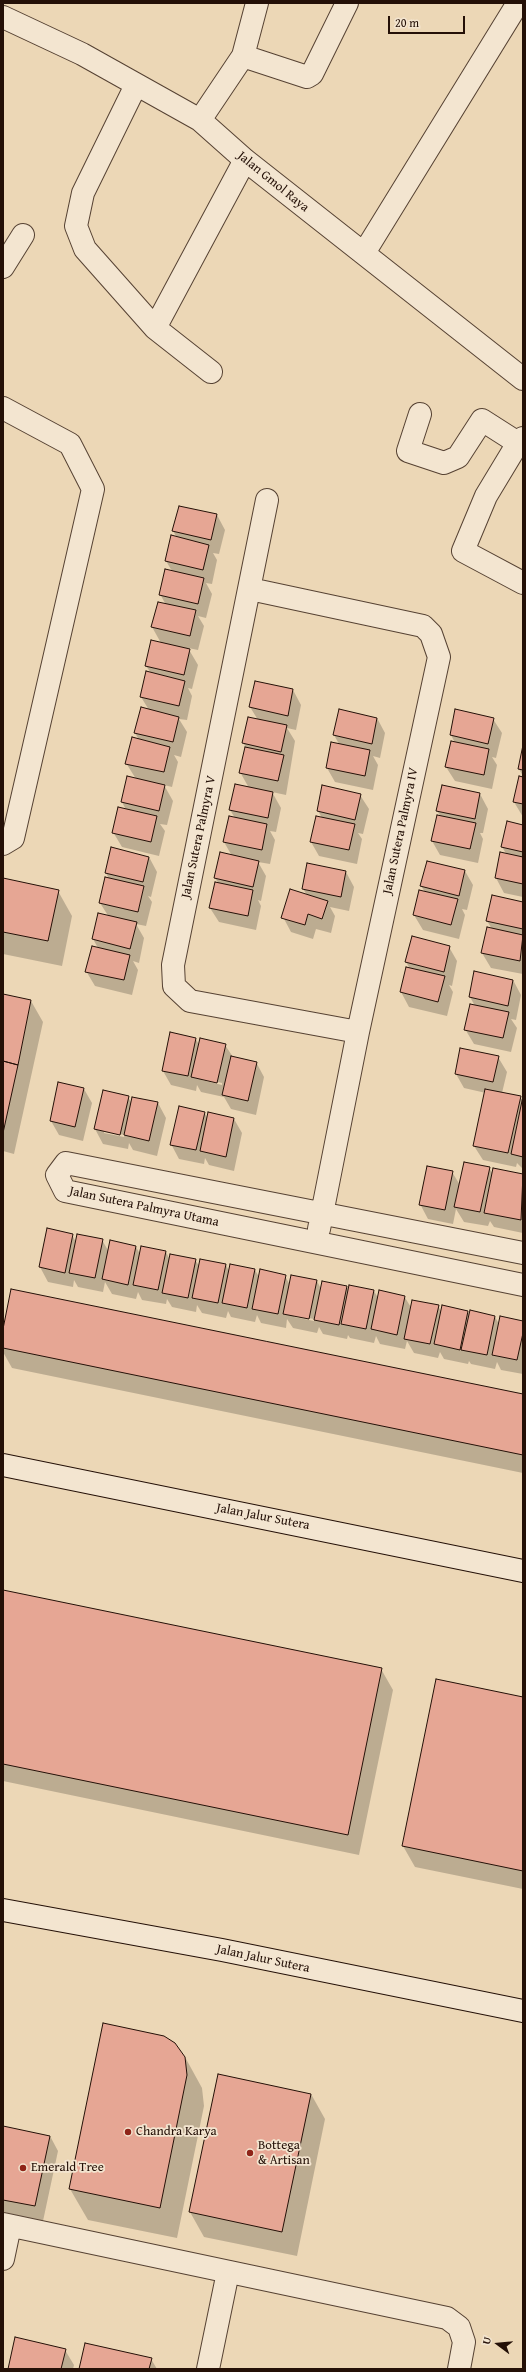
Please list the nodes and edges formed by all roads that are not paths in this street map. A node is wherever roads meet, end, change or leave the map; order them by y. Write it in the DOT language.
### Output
graph roads {
  1 [pos="257,3"];
  2 [pos="347,3"];
  3 [pos="518,3"];
  4 [pos="3,17"];
  5 [pos="243,56"];
  6 [pos="136,85"];
  7 [pos="200,120"];
  8 [pos="245,160"];
  9 [pos="23,235"];
  10 [pos="364,253"];
  11 [pos="3,267"];
  12 [pos="155,328"];
  13 [pos="211,372"];
  14 [pos="523,379"];
  15 [pos="3,408"];
  16 [pos="420,414"];
  17 [pos="520,441"];
  18 [pos="267,500"];
  19 [pos="523,582"];
  20 [pos="250,588"];
  21 [pos="3,844"];
  22 [pos="358,1032"];
  23 [pos="322,1214"];
  24 [pos="317,1244"];
  25 [pos="523,1253"];
  26 [pos="523,1285"];
  27 [pos="3,1465"];
  28 [pos="523,1571"];
  29 [pos="3,1910"];
  30 [pos="523,2011"];
  31 [pos="6,2225"];
  32 [pos="3,2258"];
  33 [pos="228,2272"];
  34 [pos="208,2369"];
  35 [pos="459,2369"];
  1 -- 5 [label="street"];
  2 -- 5 [label="street"];
  3 -- 10 [label="street"];
  4 -- 6 [label="street, Jalan Gmol Raya"];
  5 -- 7 [label="street"];
  6 -- 7 [label="street, Jalan Gmol Raya"];
  6 -- 12 [label="street"];
  7 -- 8 [label="street, Jalan Gmol Raya"];
  8 -- 10 [label="street, Jalan Gmol Raya"];
  8 -- 12 [label="street"];
  9 -- 11 [label="street"];
  10 -- 14 [label="street, Jalan Gmol Raya"];
  12 -- 13 [label="street"];
  15 -- 21 [label="street"];
  16 -- 17 [label="street"];
  17 -- 19 [label="street"];
  18 -- 20 [label="street, Jalan Sutera Palmyra V"];
  20 -- 22 [label="street, Jalan Sutera Palmyra IV"];
  20 -- 22 [label="street, Jalan Sutera Palmyra V"];
  22 -- 23 [label="street, Jalan Sutera Palmyra IV"];
  23 -- 24 [label="street, Jalan Sutera Palmyra IV"];
  23 -- 24 [label="street, Jalan Sutera Palmyra Utama"];
  23 -- 25 [label="street, Jalan Sutera Palmyra Utama"];
  24 -- 26 [label="street, Jalan Sutera Palmyra Utama"];
  27 -- 28 [label="street, Jalan Jalur Sutera"];
  29 -- 30 [label="street, Jalan Jalur Sutera"];
  31 -- 32 [label="street"];
  31 -- 33 [label="street"];
  33 -- 34 [label="street"];
  33 -- 35 [label="street"];
}
